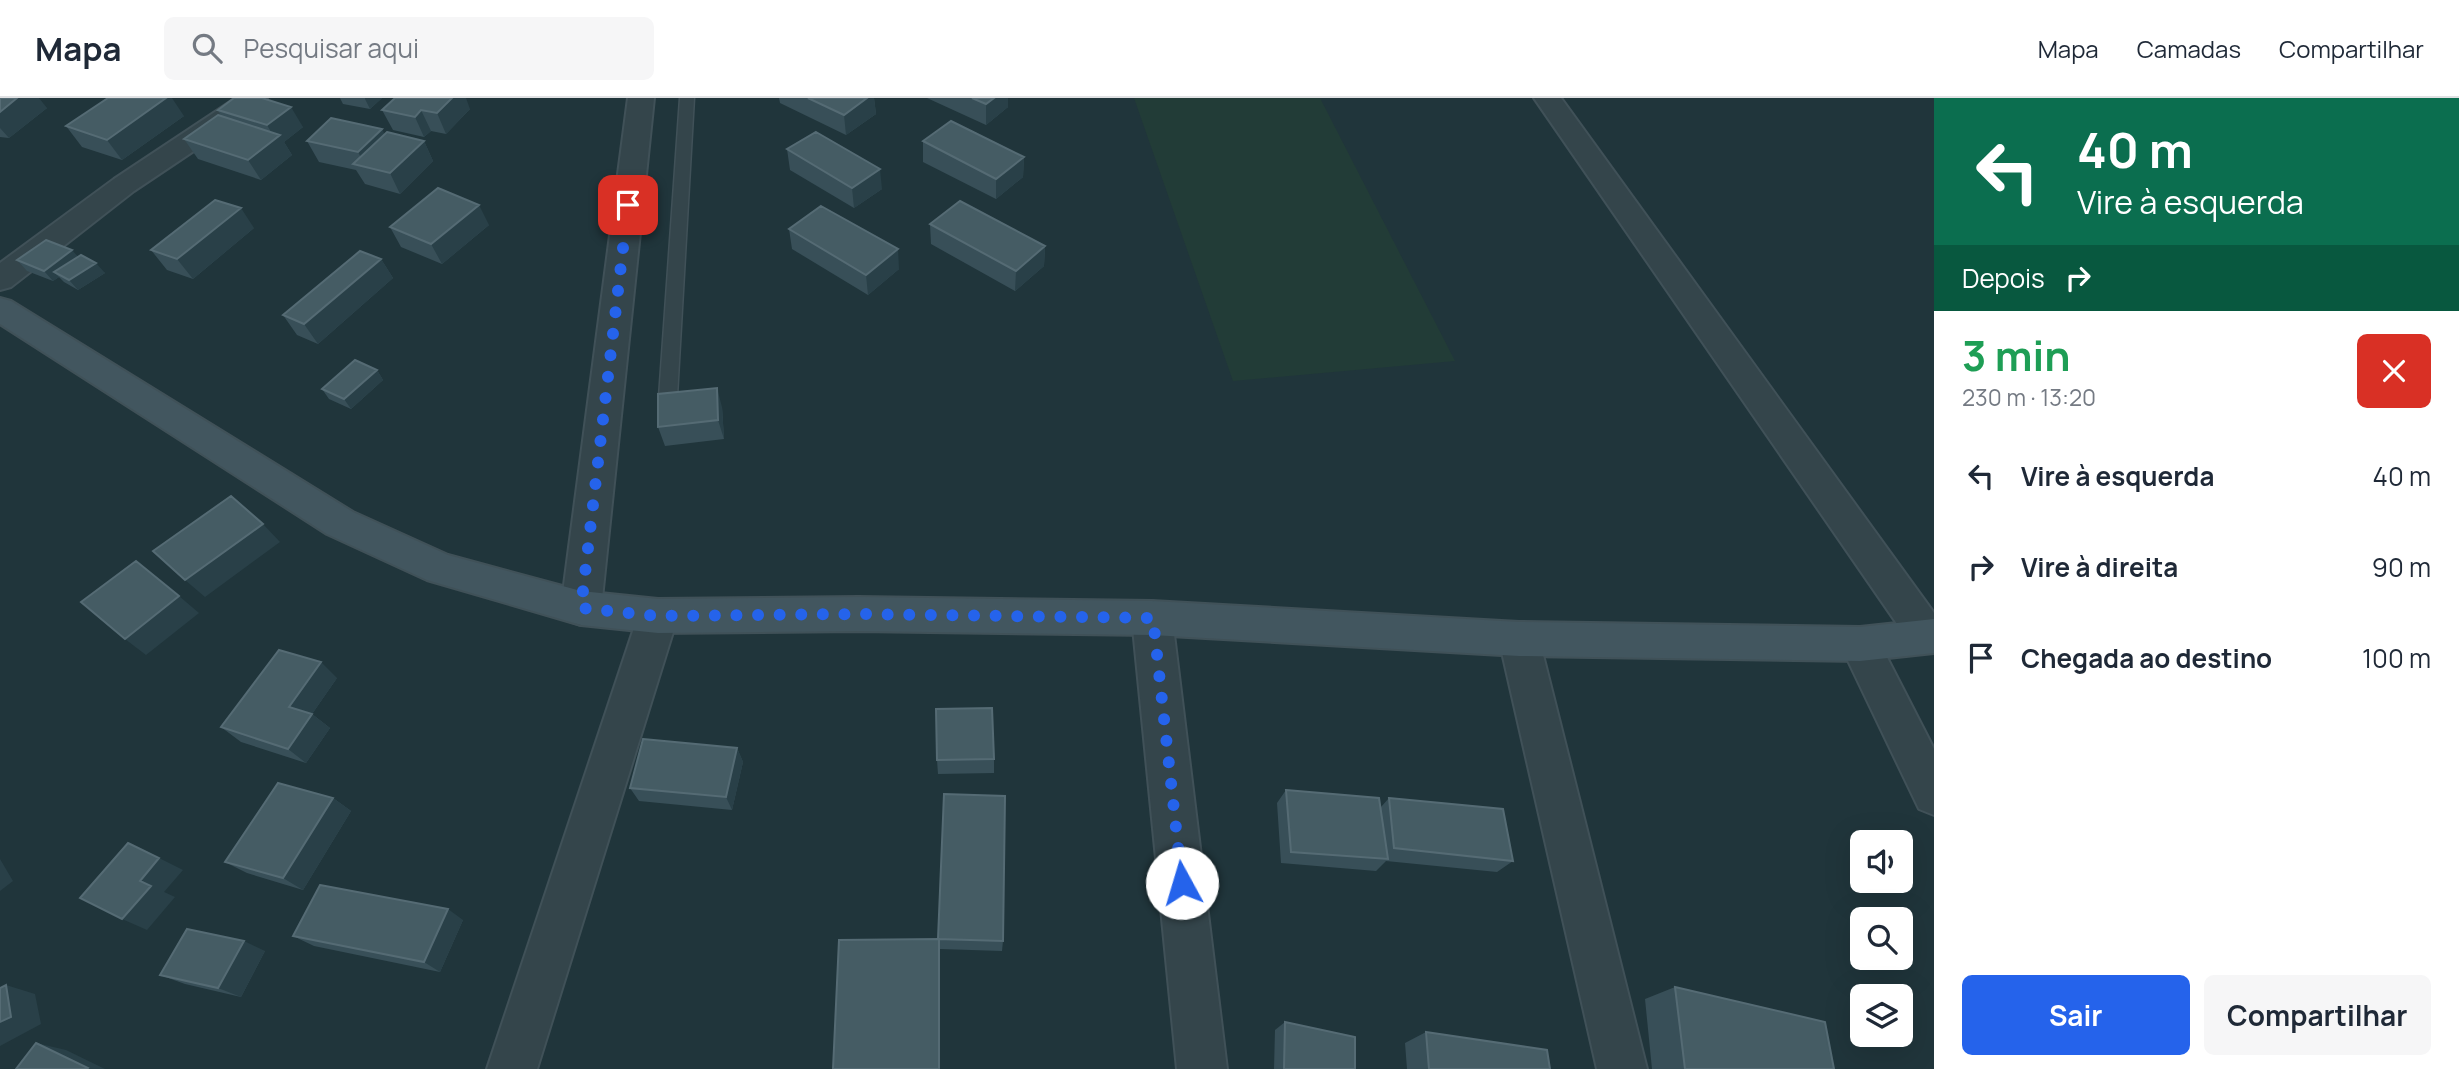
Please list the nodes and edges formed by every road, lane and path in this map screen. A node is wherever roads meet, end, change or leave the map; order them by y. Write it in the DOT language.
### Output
graph roads {
  1 [pos="254,98"];
  2 [pos="640,98"];
  3 [pos="687,98"];
  4 [pos="1547,98"];
  5 [pos="0,279"];
  6 [pos="0,309"];
  7 [pos="668,397"];
  8 [pos="581,608"];
  9 [pos="658,616"];
  10 [pos="1153,618"];
  11 [pos="1931,635"];
  12 [pos="1519,639"];
  13 [pos="1860,644"];
  14 [pos="1934,794"];
  15 [pos="512,1069"];
  16 [pos="1202,1069"];
  17 [pos="1622,1069"];
  1 -- 5 [label="street"];
  2 -- 8 [label="street"];
  3 -- 7 [label="lane"];
  4 -- 11 [label="street"];
  6 -- 8 [label="street"];
  8 -- 9 [label="street"];
  9 -- 10 [label="street"];
  9 -- 15 [label="street"];
  10 -- 12 [label="street"];
  10 -- 16 [label="street"];
  11 -- 13 [label="street"];
  12 -- 13 [label="street"];
  12 -- 17 [label="street"];
  13 -- 14 [label="street"];
}
